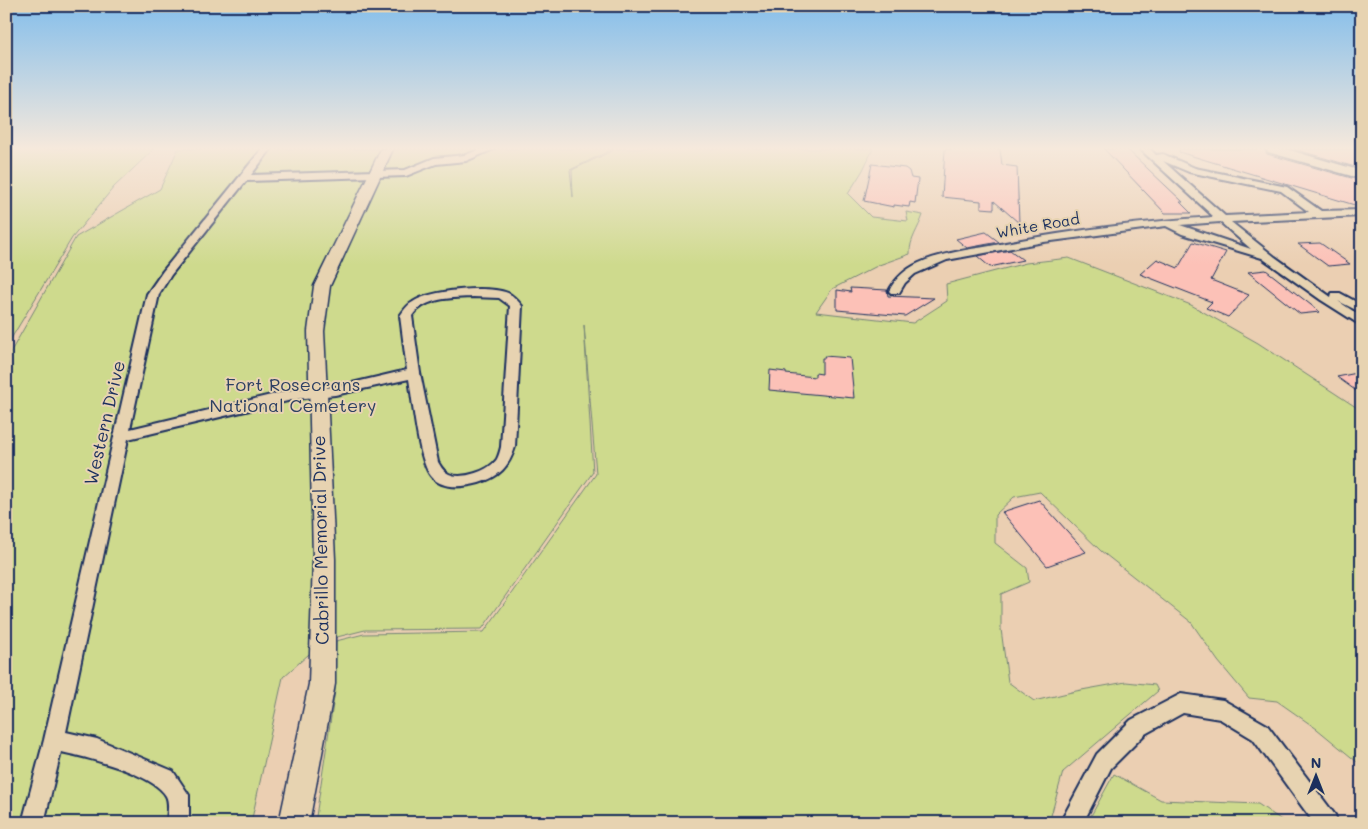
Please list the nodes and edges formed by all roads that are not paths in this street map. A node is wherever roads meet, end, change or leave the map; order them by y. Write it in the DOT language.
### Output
graph roads {
  1 [pos="236,188"];
  2 [pos="368,188"];
  3 [pos="1189,188"];
  4 [pos="1282,188"];
  5 [pos="1362,213"];
  6 [pos="1319,215"];
  7 [pos="1222,219"];
  8 [pos="1167,223"];
  9 [pos="1291,274"];
  10 [pos="895,291"];
  11 [pos="1362,310"];
  12 [pos="1362,322"];
  13 [pos="414,373"];
  14 [pos="318,392"];
  15 [pos="121,436"];
  16 [pos="54,740"];
  17 [pos="33,823"];
  18 [pos="178,823"];
  19 [pos="294,823"];
  20 [pos="1071,823"];
  21 [pos="1327,823"];
  1 -- 15 [label="street, Western Drive"];
  2 -- 14 [label="main road, Cabrillo Memorial Drive"];
  3 -- 7 [label="street"];
  4 -- 6 [label="street"];
  5 -- 6 [label="street, White Road"];
  6 -- 7 [label="street, White Road"];
  7 -- 8 [label="street, White Road"];
  7 -- 9 [label="street"];
  8 -- 9 [label="street"];
  8 -- 10 [label="street, White Road"];
  9 -- 11 [label="street"];
  9 -- 12 [label="street"];
  13 -- 13 [label="street"];
  13 -- 14 [label="street"];
  14 -- 15 [label="street"];
  14 -- 19 [label="main road, Cabrillo Memorial Drive"];
  15 -- 16 [label="street, Western Drive"];
  16 -- 17 [label="street, Western Drive"];
  16 -- 18 [label="street"];
  20 -- 21 [label="street"];
}
